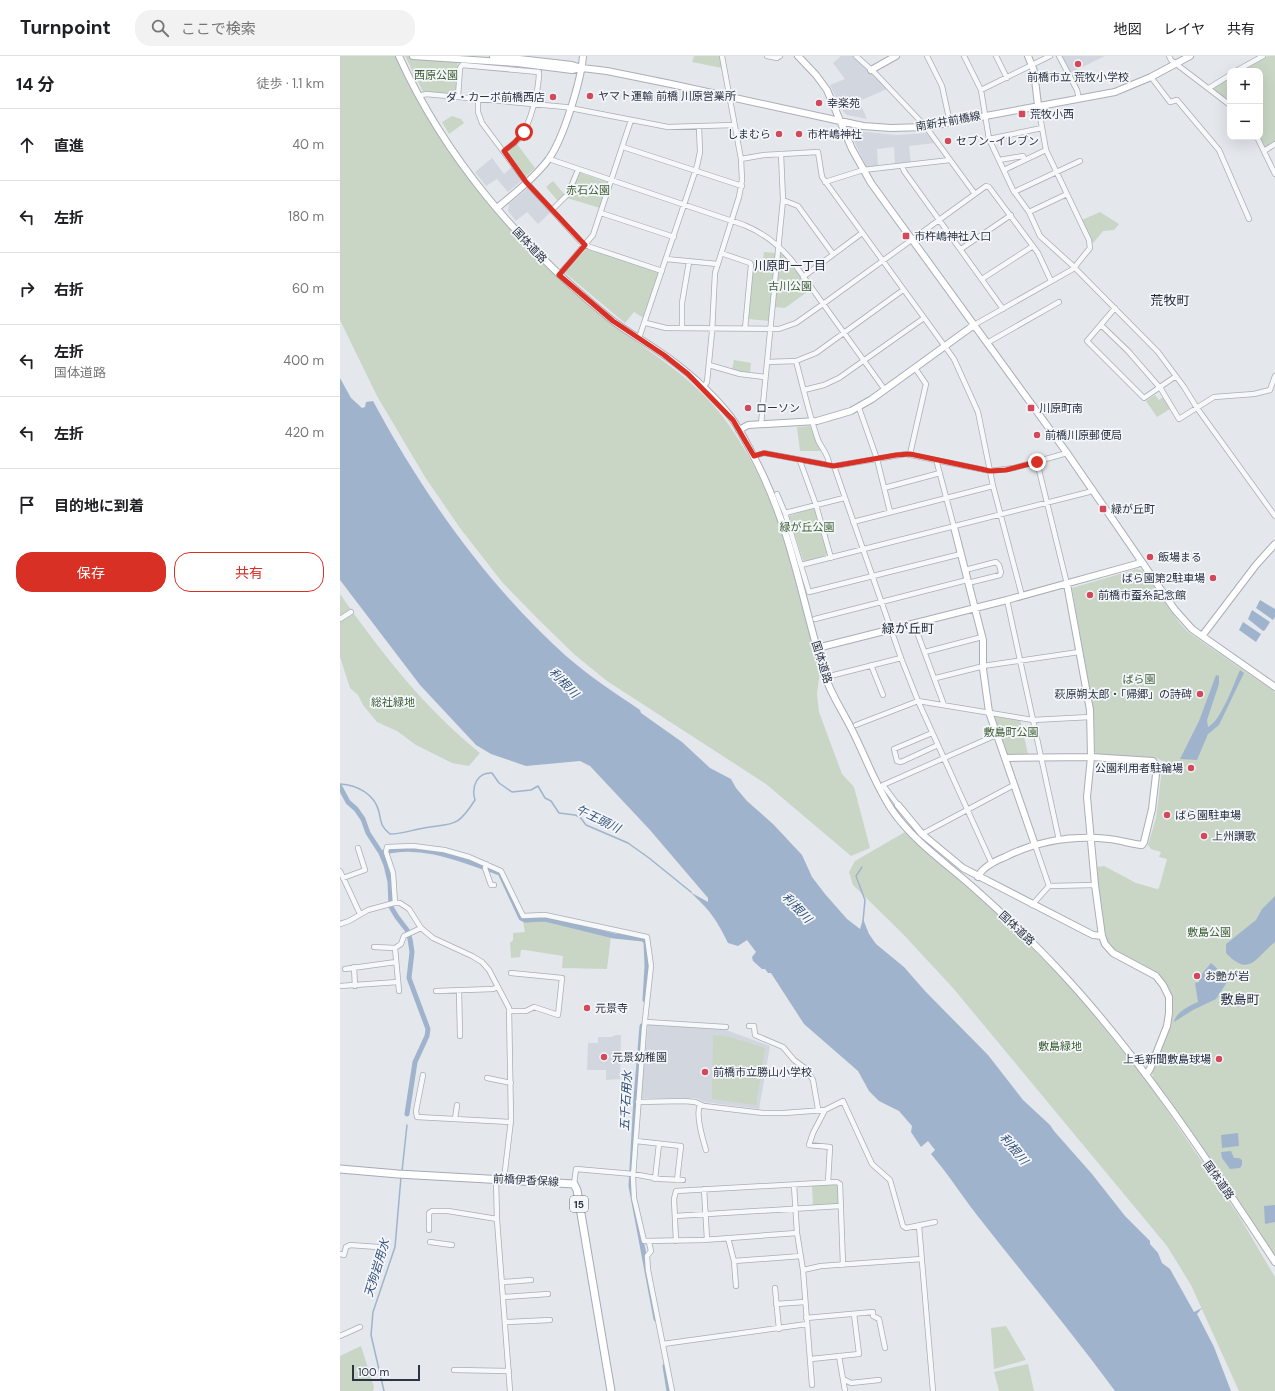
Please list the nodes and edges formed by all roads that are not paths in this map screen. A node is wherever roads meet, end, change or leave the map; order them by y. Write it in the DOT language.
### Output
graph roads {
  1 [pos="399,56"];
  2 [pos="413,56"];
  3 [pos="493,56"];
  4 [pos="583,56"];
  5 [pos="722,56"];
  6 [pos="767,56"];
  7 [pos="780,56"];
  8 [pos="798,56"];
  9 [pos="856,56"];
  10 [pos="896,56"];
  11 [pos="927,56"];
  12 [pos="964,56"];
  13 [pos="996,56"];
  14 [pos="1028,56"];
  15 [pos="1050,56"];
  16 [pos="1059,56"];
  17 [pos="1168,56"];
  18 [pos="1190,56"];
  19 [pos="1263,56"];
  20 [pos="1176,64"];
  21 [pos="1033,66"];
  22 [pos="582,68"];
  23 [pos="1241,68"];
  24 [pos="871,70"];
  25 [pos="1151,77"];
  26 [pos="1227,77"];
  27 [pos="1007,78"];
  28 [pos="1209,88"];
  29 [pos="982,90"];
  30 [pos="420,96"];
  31 [pos="458,97"];
  32 [pos="729,97"];
  33 [pos="478,98"];
  34 [pos="1079,99"];
  35 [pos="534,103"];
  36 [pos="1229,104"];
  37 [pos="1038,105"];
  38 [pos="570,108"];
  39 [pos="984,115"];
  40 [pos="631,120"];
  41 [pos="841,122"];
  42 [pos="950,123"];
  43 [pos="734,125"];
  44 [pos="699,127"];
  45 [pos="926,127"];
  46 [pos="1042,128"];
  47 [pos="989,139"];
  48 [pos="1258,140"];
  49 [pos="1275,144"];
  50 [pos="622,147"];
  51 [pos="1046,150"];
  52 [pos="504,151"];
  53 [pos="1264,151"];
  54 [pos="781,154"];
  55 [pos="549,159"];
  56 [pos="741,159"];
  57 [pos="950,160"];
  58 [pos="999,160"];
  59 [pos="1025,160"];
  60 [pos="1080,161"];
  61 [pos="902,166"];
  62 [pos="578,170"];
  63 [pos="863,170"];
  64 [pos="1004,170"];
  65 [pos="696,171"];
  66 [pos="1056,171"];
  67 [pos="1275,174"];
  68 [pos="611,181"];
  69 [pos="526,182"];
  70 [pos="825,182"];
  71 [pos="742,186"];
  72 [pos="1014,192"];
  73 [pos="975,194"];
  74 [pos="1067,194"];
  75 [pos="783,200"];
  76 [pos="684,205"];
  77 [pos="497,208"];
  78 [pos="552,210"];
  79 [pos="1029,212"];
  80 [pos="601,214"];
  81 [pos="1011,215"];
  82 [pos="1249,218"];
  83 [pos="939,219"];
  84 [pos="731,221"];
  85 [pos="862,233"];
  86 [pos="674,238"];
  87 [pos="912,239"];
  88 [pos="585,245"];
  89 [pos="778,246"];
  90 [pos="1033,246"];
  91 [pos="961,249"];
  92 [pos="720,253"];
  93 [pos="833,254"];
  94 [pos="666,259"];
  95 [pos="882,261"];
  96 [pos="689,262"];
  97 [pos="717,264"];
  98 [pos="1075,268"];
  99 [pos="662,271"];
  100 [pos="559,275"];
  101 [pos="803,277"];
  102 [pos="982,279"];
  103 [pos="1050,281"];
  104 [pos="903,290"];
  105 [pos="1059,302"];
  106 [pos="823,304"];
  107 [pos="1115,308"];
  108 [pos="1003,309"];
  109 [pos="924,318"];
  110 [pos="646,323"];
  111 [pos="974,325"];
  112 [pos="1101,325"];
  113 [pos="682,328"];
  114 [pos="712,328"];
  115 [pos="745,329"];
  116 [pos="770,329"];
  117 [pos="844,333"];
  118 [pos="639,338"];
  119 [pos="988,343"];
  120 [pos="945,347"];
  121 [pos="796,361"];
  122 [pos="864,361"];
  123 [pos="767,362"];
  124 [pos="709,365"];
  125 [pos="915,368"];
  126 [pos="1176,376"];
  127 [pos="1275,376"];
  128 [pos="765,377"];
  129 [pos="703,388"];
  130 [pos="1159,388"];
  131 [pos="804,390"];
  132 [pos="885,390"];
  133 [pos="858,408"];
  134 [pos="1197,408"];
  135 [pos="812,421"];
  136 [pos="761,424"];
  137 [pos="739,430"];
  138 [pos="1067,452"];
  139 [pos="910,454"];
  140 [pos="754,456"];
  141 [pos="877,459"];
  142 [pos="938,460"];
  143 [pos="800,461"];
  144 [pos="1037,462"];
  145 [pos="831,466"];
  146 [pos="990,471"];
  147 [pos="940,473"];
  148 [pos="993,486"];
  149 [pos="884,488"];
  150 [pos="1093,489"];
  151 [pos="777,494"];
  152 [pos="844,498"];
  153 [pos="946,498"];
  154 [pos="1047,503"];
  155 [pos="816,505"];
  156 [pos="890,512"];
  157 [pos="785,513"];
  158 [pos="1001,514"];
  159 [pos="1275,516"];
  160 [pos="853,522"];
  161 [pos="954,527"];
  162 [pos="1275,544"];
  163 [pos="863,550"];
  164 [pos="960,554"];
  165 [pos="831,558"];
  166 [pos="1141,561"];
  167 [pos="802,565"];
  168 [pos="965,570"];
  169 [pos="871,576"];
  170 [pos="968,581"];
  171 [pos="1067,584"];
  172 [pos="1022,596"];
  173 [pos="1007,600"];
  174 [pos="880,602"];
  175 [pos="975,608"];
  176 [pos="351,612"];
  177 [pos="340,619"];
  178 [pos="815,619"];
  179 [pos="914,624"];
  180 [pos="890,630"];
  181 [pos="1202,636"];
  182 [pos="982,637"];
  183 [pos="817,648"];
  184 [pos="925,652"];
  185 [pos="1079,652"];
  186 [pos="901,658"];
  187 [pos="1020,660"];
  188 [pos="871,665"];
  189 [pos="982,667"];
  190 [pos="830,676"];
  191 [pos="936,678"];
  192 [pos="1275,688"];
  193 [pos="883,695"];
  194 [pos="918,701"];
  195 [pos="944,705"];
  196 [pos="988,712"];
  197 [pos="1090,717"];
  198 [pos="1033,720"];
  199 [pos="856,725"];
  200 [pos="932,733"];
  201 [pos="994,736"];
  202 [pos="938,745"];
  203 [pos="1041,757"];
  204 [pos="944,758"];
  205 [pos="1005,758"];
  206 [pos="1090,758"];
  207 [pos="1012,786"];
  208 [pos="898,805"];
  209 [pos="967,810"];
  210 [pos="922,834"];
  211 [pos="1091,838"];
  212 [pos="1060,840"];
  213 [pos="1035,845"];
  214 [pos="358,848"];
  215 [pos="486,864"];
  216 [pos="992,864"];
  217 [pos="341,875"];
  218 [pos="978,876"];
  219 [pos="494,885"];
  220 [pos="1095,885"];
  221 [pos="1049,886"];
  222 [pos="394,903"];
  223 [pos="1032,905"];
  224 [pos="360,914"];
  225 [pos="340,924"];
  226 [pos="421,928"];
  227 [pos="1102,936"];
  228 [pos="374,947"];
  229 [pos="396,948"];
  230 [pos="396,962"];
  231 [pos="354,968"];
  232 [pos="345,969"];
  233 [pos="511,973"];
  234 [pos="398,982"];
  235 [pos="340,986"];
  236 [pos="355,986"];
  237 [pos="498,987"];
  238 [pos="399,991"];
  239 [pos="436,991"];
  240 [pos="459,991"];
  241 [pos="509,1011"];
  242 [pos="646,1022"];
  243 [pos="749,1026"];
  244 [pos="726,1027"];
  245 [pos="460,1036"];
  246 [pos="423,1075"];
  247 [pos="1146,1075"];
  248 [pos="486,1078"];
  249 [pos="511,1084"];
  250 [pos="638,1102"];
  251 [pos="457,1105"];
  252 [pos="700,1105"];
  253 [pos="818,1109"];
  254 [pos="825,1110"];
  255 [pos="455,1120"];
  256 [pos="511,1122"];
  257 [pos="636,1141"];
  258 [pos="659,1144"];
  259 [pos="706,1150"];
  260 [pos="340,1169"];
  261 [pos="634,1174"];
  262 [pos="496,1179"];
  263 [pos="504,1179"];
  264 [pos="655,1179"];
  265 [pos="677,1180"];
  266 [pos="683,1180"];
  267 [pos="828,1182"];
  268 [pos="574,1184"];
  269 [pos="794,1185"];
  270 [pos="704,1189"];
  271 [pos="840,1206"];
  272 [pos="795,1209"];
  273 [pos="705,1214"];
  274 [pos="675,1216"];
  275 [pos="497,1219"];
  276 [pos="935,1222"];
  277 [pos="919,1226"];
  278 [pos="429,1230"];
  279 [pos="797,1233"];
  280 [pos="728,1238"];
  281 [pos="707,1239"];
  282 [pos="676,1241"];
  283 [pos="430,1242"];
  284 [pos="649,1242"];
  285 [pos="452,1245"];
  286 [pos="378,1247"];
  287 [pos="340,1254"];
  288 [pos="801,1256"];
  289 [pos="922,1258"];
  290 [pos="734,1261"];
  291 [pos="1275,1262"];
  292 [pos="843,1265"];
  293 [pos="803,1270"];
  294 [pos="531,1280"];
  295 [pos="503,1282"];
  296 [pos="736,1286"];
  297 [pos="775,1288"];
  298 [pos="548,1294"];
  299 [pos="504,1297"];
  300 [pos="805,1302"];
  301 [pos="776,1304"];
  302 [pos="854,1314"];
  303 [pos="806,1318"];
  304 [pos="550,1320"];
  305 [pos="506,1322"];
  306 [pos="807,1324"];
  307 [pos="360,1327"];
  308 [pos="779,1329"];
  309 [pos="340,1336"];
  310 [pos="663,1344"];
  311 [pos="885,1348"];
  312 [pos="839,1356"];
  313 [pos="811,1359"];
  314 [pos="454,1370"];
  315 [pos="509,1371"];
  316 [pos="843,1379"];
  317 [pos="879,1380"];
  318 [pos="812,1385"];
  319 [pos="510,1391"];
  320 [pos="612,1391"];
  321 [pos="672,1391"];
  322 [pos="845,1391"];
  323 [pos="933,1391"];
  1 -- 30 [label="street, 国体道路"];
  2 -- 22 [label="street, 南新井前橋線"];
  3 -- 22 [label="street, 南新井前橋線"];
  4 -- 22 [label="street"];
  5 -- 32 [label="street"];
  6 -- 7 [label="street"];
  8 -- 41 [label="street"];
  9 -- 24 [label="street"];
  10 -- 24 [label="street"];
  11 -- 42 [label="street"];
  12 -- 29 [label="street"];
  13 -- 27 [label="street"];
  14 -- 21 [label="street"];
  15 -- 21 [label="street"];
  16 -- 34 [label="street"];
  17 -- 20 [label="street"];
  18 -- 20 [label="street, 南新井前橋線"];
  19 -- 23 [label="street"];
  20 -- 25 [label="street, 南新井前橋線"];
  20 -- 28 [label="street"];
  21 -- 27 [label="street"];
  21 -- 37 [label="street"];
  22 -- 32 [label="street, 南新井前橋線"];
  22 -- 38 [label="street"];
  24 -- 45 [label="street"];
  25 -- 34 [label="street, 南新井前橋線"];
  25 -- 82 [label="street"];
  26 -- 28 [label="street"];
  27 -- 29 [label="street"];
  28 -- 36 [label="street"];
  29 -- 39 [label="street"];
  30 -- 31 [label="street"];
  30 -- 77 [label="street, 国体道路"];
  31 -- 33 [label="street"];
  31 -- 35 [label="street"];
  32 -- 41 [label="street, 南新井前橋線"];
  32 -- 43 [label="street"];
  33 -- 35 [label="street"];
  33 -- 52 [label="street"];
  34 -- 37 [label="street, 南新井前橋線"];
  35 -- 38 [label="street"];
  35 -- 52 [label="street"];
  37 -- 39 [label="street, 南新井前橋線"];
  37 -- 46 [label="street"];
  38 -- 40 [label="street"];
  38 -- 55 [label="street"];
  39 -- 42 [label="street, 南新井前橋線"];
  39 -- 47 [label="street"];
  40 -- 44 [label="street"];
  40 -- 50 [label="street"];
  41 -- 45 [label="street, 南新井前橋線"];
  41 -- 63 [label="street"];
  42 -- 45 [label="street, 南新井前橋線"];
  43 -- 44 [label="street"];
  43 -- 56 [label="street"];
  44 -- 65 [label="street"];
  45 -- 57 [label="street"];
  46 -- 47 [label="street"];
  46 -- 51 [label="street"];
  47 -- 58 [label="street"];
  48 -- 53 [label="street"];
  49 -- 53 [label="street"];
  50 -- 65 [label="street"];
  50 -- 68 [label="street"];
  51 -- 59 [label="street"];
  51 -- 66 [label="street"];
  52 -- 69 [label="street"];
  53 -- 67 [label="street"];
  54 -- 56 [label="street"];
  54 -- 70 [label="street"];
  54 -- 75 [label="street"];
  55 -- 62 [label="street"];
  55 -- 69 [label="street"];
  56 -- 71 [label="street"];
  57 -- 61 [label="street"];
  57 -- 73 [label="street"];
  58 -- 59 [label="street"];
  58 -- 64 [label="street"];
  59 -- 64 [label="street"];
  60 -- 66 [label="street"];
  61 -- 63 [label="street"];
  61 -- 83 [label="street"];
  62 -- 68 [label="street"];
  62 -- 78 [label="street"];
  63 -- 70 [label="street"];
  63 -- 87 [label="street"];
  64 -- 72 [label="street"];
  65 -- 71 [label="street"];
  65 -- 76 [label="street"];
  66 -- 72 [label="street"];
  66 -- 74 [label="street"];
  68 -- 76 [label="street"];
  68 -- 80 [label="street"];
  69 -- 77 [label="street"];
  69 -- 78 [label="street"];
  70 -- 85 [label="street"];
  71 -- 84 [label="street"];
  72 -- 79 [label="street"];
  73 -- 81 [label="street"];
  73 -- 83 [label="street"];
  74 -- 79 [label="street"];
  74 -- 98 [label="street"];
  75 -- 89 [label="street"];
  75 -- 93 [label="street"];
  76 -- 84 [label="street"];
  76 -- 86 [label="street"];
  77 -- 100 [label="street, 国体道路"];
  78 -- 88 [label="street"];
  79 -- 98 [label="street"];
  80 -- 86 [label="street"];
  80 -- 88 [label="street"];
  81 -- 90 [label="street"];
  81 -- 91 [label="street"];
  83 -- 87 [label="street"];
  83 -- 91 [label="street"];
  84 -- 89 [label="street"];
  84 -- 92 [label="street"];
  85 -- 93 [label="street"];
  85 -- 95 [label="street"];
  86 -- 94 [label="street"];
  87 -- 95 [label="street"];
  87 -- 111 [label="street"];
  88 -- 99 [label="street"];
  88 -- 100 [label="street"];
  89 -- 101 [label="street"];
  89 -- 116 [label="street"];
  90 -- 102 [label="street"];
  90 -- 103 [label="street"];
  91 -- 102 [label="street"];
  92 -- 97 [label="street"];
  92 -- 115 [label="street"];
  93 -- 101 [label="street"];
  94 -- 96 [label="street"];
  94 -- 99 [label="street"];
  95 -- 104 [label="street"];
  95 -- 106 [label="street"];
  96 -- 97 [label="street"];
  96 -- 113 [label="street"];
  97 -- 114 [label="street"];
  98 -- 103 [label="street"];
  98 -- 107 [label="street"];
  99 -- 110 [label="street"];
  100 -- 118 [label="street, 国体道路"];
  101 -- 106 [label="street"];
  102 -- 108 [label="street"];
  103 -- 108 [label="street"];
  104 -- 109 [label="street"];
  104 -- 117 [label="street"];
  105 -- 119 [label="street"];
  106 -- 116 [label="street"];
  106 -- 117 [label="street"];
  107 -- 112 [label="street"];
  107 -- 126 [label="street"];
  108 -- 111 [label="street"];
  109 -- 120 [label="street"];
  109 -- 122 [label="street"];
  110 -- 113 [label="street"];
  110 -- 118 [label="street"];
  111 -- 119 [label="street"];
  111 -- 120 [label="street"];
  112 -- 130 [label="street"];
  112 -- 130 [label="street"];
  113 -- 114 [label="street"];
  114 -- 115 [label="street"];
  114 -- 124 [label="street"];
  115 -- 116 [label="street"];
  116 -- 123 [label="street"];
  117 -- 121 [label="street"];
  117 -- 122 [label="street"];
  118 -- 129 [label="street, 国体道路"];
  119 -- 138 [label="street"];
  120 -- 125 [label="street"];
  120 -- 146 [label="street"];
  121 -- 123 [label="street"];
  121 -- 131 [label="street"];
  122 -- 131 [label="street"];
  122 -- 132 [label="street"];
  123 -- 128 [label="street"];
  124 -- 128 [label="street"];
  124 -- 129 [label="street"];
  125 -- 132 [label="street"];
  125 -- 139 [label="street"];
  126 -- 130 [label="street"];
  126 -- 134 [label="street"];
  127 -- 134 [label="street"];
  128 -- 136 [label="street"];
  129 -- 137 [label="street, 国体道路"];
  130 -- 134 [label="street"];
  131 -- 135 [label="street"];
  132 -- 133 [label="street"];
  133 -- 135 [label="street"];
  133 -- 141 [label="street"];
  134 -- 159 [label="street"];
  135 -- 136 [label="street"];
  135 -- 145 [label="street"];
  136 -- 137 [label="street"];
  137 -- 140 [label="street, 国体道路"];
  138 -- 144 [label="street"];
  138 -- 150 [label="street"];
  139 -- 141 [label="street"];
  139 -- 142 [label="street"];
  140 -- 143 [label="street"];
  140 -- 183 [label="street, 国体道路"];
  141 -- 145 [label="street"];
  141 -- 149 [label="street"];
  142 -- 146 [label="street"];
  142 -- 147 [label="street"];
  143 -- 145 [label="street"];
  143 -- 155 [label="street"];
  144 -- 146 [label="street"];
  144 -- 154 [label="street"];
  145 -- 152 [label="street"];
  146 -- 148 [label="street"];
  147 -- 149 [label="street"];
  147 -- 153 [label="street"];
  148 -- 153 [label="street"];
  148 -- 158 [label="street"];
  149 -- 156 [label="street"];
  150 -- 154 [label="street"];
  150 -- 166 [label="street"];
  151 -- 157 [label="street"];
  152 -- 155 [label="street"];
  152 -- 160 [label="street"];
  153 -- 156 [label="street"];
  153 -- 161 [label="street"];
  154 -- 158 [label="street"];
  154 -- 171 [label="street"];
  155 -- 157 [label="street"];
  155 -- 165 [label="street"];
  156 -- 160 [label="street"];
  157 -- 167 [label="street"];
  158 -- 161 [label="street"];
  158 -- 172 [label="street"];
  160 -- 163 [label="street"];
  161 -- 163 [label="street"];
  161 -- 164 [label="street"];
  162 -- 181 [label="street"];
  163 -- 165 [label="street"];
  163 -- 169 [label="street"];
  164 -- 168 [label="street"];
  164 -- 169 [label="street"];
  165 -- 167 [label="street"];
  166 -- 171 [label="street"];
  166 -- 181 [label="street"];
  167 -- 169 [label="street"];
  168 -- 170 [label="street"];
  168 -- 170 [label="street"];
  169 -- 174 [label="street"];
  170 -- 174 [label="street"];
  170 -- 175 [label="street"];
  171 -- 172 [label="street"];
  171 -- 185 [label="street"];
  172 -- 173 [label="street"];
  173 -- 175 [label="street"];
  173 -- 187 [label="street"];
  174 -- 178 [label="street"];
  174 -- 180 [label="street"];
  175 -- 179 [label="street"];
  175 -- 182 [label="street"];
  176 -- 177 [label="street"];
  179 -- 180 [label="street"];
  179 -- 184 [label="street"];
  180 -- 183 [label="street"];
  180 -- 186 [label="street"];
  181 -- 192 [label="street"];
  182 -- 184 [label="street"];
  182 -- 189 [label="street"];
  183 -- 247 [label="street, 国体道路"];
  184 -- 191 [label="street"];
  185 -- 187 [label="street"];
  185 -- 197 [label="street"];
  186 -- 188 [label="street"];
  186 -- 194 [label="street"];
  187 -- 189 [label="street"];
  187 -- 198 [label="street"];
  188 -- 190 [label="street"];
  188 -- 193 [label="street"];
  189 -- 191 [label="street"];
  189 -- 196 [label="street"];
  191 -- 195 [label="street"];
  194 -- 195 [label="street"];
  194 -- 199 [label="street"];
  194 -- 200 [label="street"];
  195 -- 196 [label="street"];
  196 -- 198 [label="street"];
  196 -- 201 [label="street"];
  196 -- 205 [label="street"];
  197 -- 198 [label="street"];
  197 -- 206 [label="street"];
  198 -- 203 [label="street"];
  200 -- 202 [label="street"];
  200 -- 202 [label="street"];
  201 -- 204 [label="street"];
  201 -- 207 [label="street"];
  202 -- 204 [label="street"];
  203 -- 205 [label="street"];
  203 -- 206 [label="street"];
  203 -- 212 [label="street"];
  204 -- 208 [label="street"];
  204 -- 209 [label="street"];
  205 -- 213 [label="street"];
  206 -- 211 [label="street"];
  206 -- 211 [label="street"];
  207 -- 209 [label="street"];
  207 -- 213 [label="street"];
  208 -- 210 [label="street"];
  209 -- 210 [label="street"];
  209 -- 216 [label="street"];
  210 -- 218 [label="street"];
  211 -- 212 [label="street"];
  211 -- 220 [label="street"];
  212 -- 213 [label="street"];
  213 -- 216 [label="street"];
  213 -- 221 [label="street"];
  214 -- 217 [label="street"];
  215 -- 219 [label="street"];
  215 -- 222 [label="street"];
  215 -- 242 [label="street"];
  216 -- 218 [label="street"];
  217 -- 224 [label="street"];
  218 -- 223 [label="street"];
  220 -- 221 [label="street"];
  220 -- 227 [label="street"];
  221 -- 223 [label="street"];
  222 -- 224 [label="street"];
  222 -- 226 [label="street"];
  223 -- 227 [label="street"];
  224 -- 225 [label="street"];
  226 -- 229 [label="street"];
  226 -- 237 [label="street"];
  227 -- 247 [label="street"];
  228 -- 229 [label="street"];
  229 -- 230 [label="street"];
  230 -- 231 [label="street"];
  230 -- 234 [label="street"];
  231 -- 232 [label="street"];
  231 -- 236 [label="street"];
  233 -- 241 [label="street"];
  234 -- 236 [label="street"];
  234 -- 238 [label="street"];
  235 -- 236 [label="street"];
  237 -- 240 [label="street"];
  237 -- 241 [label="street"];
  239 -- 240 [label="street"];
  240 -- 245 [label="street"];
  241 -- 249 [label="street"];
  242 -- 244 [label="street"];
  242 -- 250 [label="street"];
  243 -- 253 [label="street"];
  246 -- 255 [label="street"];
  247 -- 291 [label="street, 国体道路"];
  248 -- 249 [label="street"];
  249 -- 256 [label="street"];
  250 -- 252 [label="street"];
  250 -- 257 [label="street"];
  251 -- 255 [label="street"];
  252 -- 253 [label="street"];
  252 -- 259 [label="street"];
  253 -- 254 [label="street"];
  254 -- 267 [label="street"];
  254 -- 277 [label="street"];
  255 -- 256 [label="street"];
  256 -- 263 [label="street"];
  257 -- 258 [label="street"];
  257 -- 261 [label="street"];
  258 -- 264 [label="street"];
  258 -- 265 [label="street"];
  260 -- 262 [label="main road, 前橋伊香保線 / 15"];
  261 -- 264 [label="street"];
  261 -- 268 [label="street"];
  261 -- 284 [label="street"];
  262 -- 263 [label="main road, 前橋伊香保線 / 15"];
  262 -- 275 [label="street"];
  263 -- 268 [label="main road, 前橋伊香保線 / 15"];
  264 -- 265 [label="street"];
  265 -- 266 [label="street"];
  267 -- 269 [label="street"];
  267 -- 271 [label="street"];
  268 -- 320 [label="main road, 前橋伊香保線 / 15"];
  269 -- 270 [label="street"];
  269 -- 272 [label="street"];
  270 -- 273 [label="street"];
  270 -- 274 [label="street"];
  271 -- 272 [label="street"];
  271 -- 292 [label="street"];
  272 -- 273 [label="street"];
  272 -- 279 [label="street"];
  273 -- 274 [label="street"];
  273 -- 281 [label="street"];
  274 -- 282 [label="street"];
  275 -- 278 [label="street"];
  275 -- 295 [label="street"];
  276 -- 277 [label="street"];
  277 -- 289 [label="street"];
  279 -- 280 [label="street"];
  279 -- 288 [label="street"];
  280 -- 281 [label="street"];
  280 -- 290 [label="street"];
  281 -- 282 [label="street"];
  282 -- 284 [label="street"];
  283 -- 285 [label="street"];
  284 -- 310 [label="street"];
  286 -- 287 [label="street"];
  288 -- 290 [label="street"];
  288 -- 293 [label="street"];
  289 -- 292 [label="street"];
  289 -- 323 [label="street"];
  290 -- 296 [label="street"];
  292 -- 293 [label="street"];
  293 -- 300 [label="street"];
  294 -- 295 [label="street"];
  295 -- 299 [label="street"];
  297 -- 301 [label="street"];
  298 -- 299 [label="street"];
  299 -- 305 [label="street"];
  300 -- 301 [label="street"];
  300 -- 303 [label="street"];
  301 -- 308 [label="street"];
  302 -- 303 [label="street"];
  302 -- 311 [label="street"];
  302 -- 312 [label="street"];
  303 -- 306 [label="street"];
  304 -- 305 [label="street"];
  305 -- 315 [label="street"];
  306 -- 308 [label="street"];
  306 -- 313 [label="street"];
  307 -- 309 [label="street"];
  308 -- 310 [label="street"];
  310 -- 321 [label="street"];
  312 -- 313 [label="street"];
  312 -- 316 [label="street"];
  313 -- 318 [label="street"];
  314 -- 315 [label="street"];
  315 -- 319 [label="street"];
  316 -- 317 [label="street"];
  316 -- 322 [label="street"];
}
